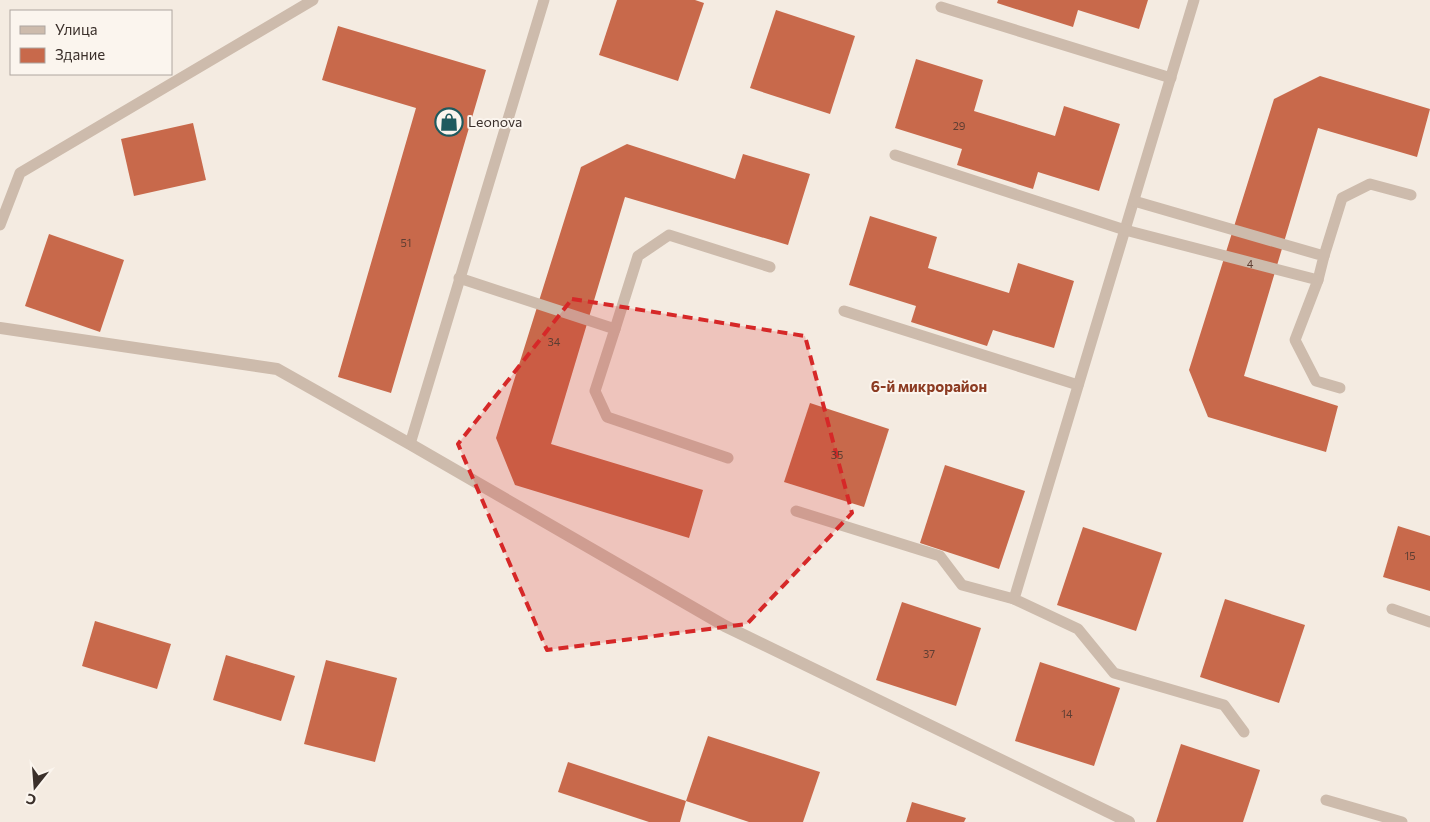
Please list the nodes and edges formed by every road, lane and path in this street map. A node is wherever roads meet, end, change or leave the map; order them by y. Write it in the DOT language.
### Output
graph roads {
  1 [pos="313,0"];
  2 [pos="544,0"];
  3 [pos="1194,0"];
  4 [pos="941,7"];
  5 [pos="1171,78"];
  6 [pos="895,156"];
  7 [pos="1411,195"];
  8 [pos="1134,201"];
  9 [pos="0,225"];
  10 [pos="1125,230"];
  11 [pos="1324,256"];
  12 [pos="770,267"];
  13 [pos="459,278"];
  14 [pos="1318,280"];
  15 [pos="844,311"];
  16 [pos="0,328"];
  17 [pos="615,329"];
  18 [pos="1078,385"];
  19 [pos="1340,388"];
  20 [pos="410,444"];
  21 [pos="728,458"];
  22 [pos="796,511"];
  23 [pos="1014,599"];
  24 [pos="1392,609"];
  25 [pos="1430,622"];
  26 [pos="1244,732"];
  27 [pos="1326,800"];
  28 [pos="1129,822"];
  29 [pos="1402,822"];
  1 -- 9 [label="lane"];
  2 -- 13 [label="lane"];
  3 -- 5 [label="lane"];
  4 -- 5 [label="lane"];
  5 -- 8 [label="lane"];
  6 -- 10 [label="lane"];
  7 -- 11 [label="lane"];
  8 -- 10 [label="lane"];
  8 -- 11 [label="lane"];
  10 -- 14 [label="lane"];
  10 -- 18 [label="lane"];
  11 -- 14 [label="lane"];
  12 -- 17 [label="lane"];
  13 -- 17 [label="lane"];
  13 -- 20 [label="lane"];
  14 -- 19 [label="lane"];
  15 -- 18 [label="lane"];
  16 -- 20 [label="street"];
  17 -- 21 [label="lane"];
  18 -- 23 [label="lane"];
  20 -- 28 [label="street"];
  22 -- 23 [label="lane"];
  23 -- 26 [label="lane"];
  24 -- 25 [label="lane"];
  27 -- 29 [label="lane"];
}
